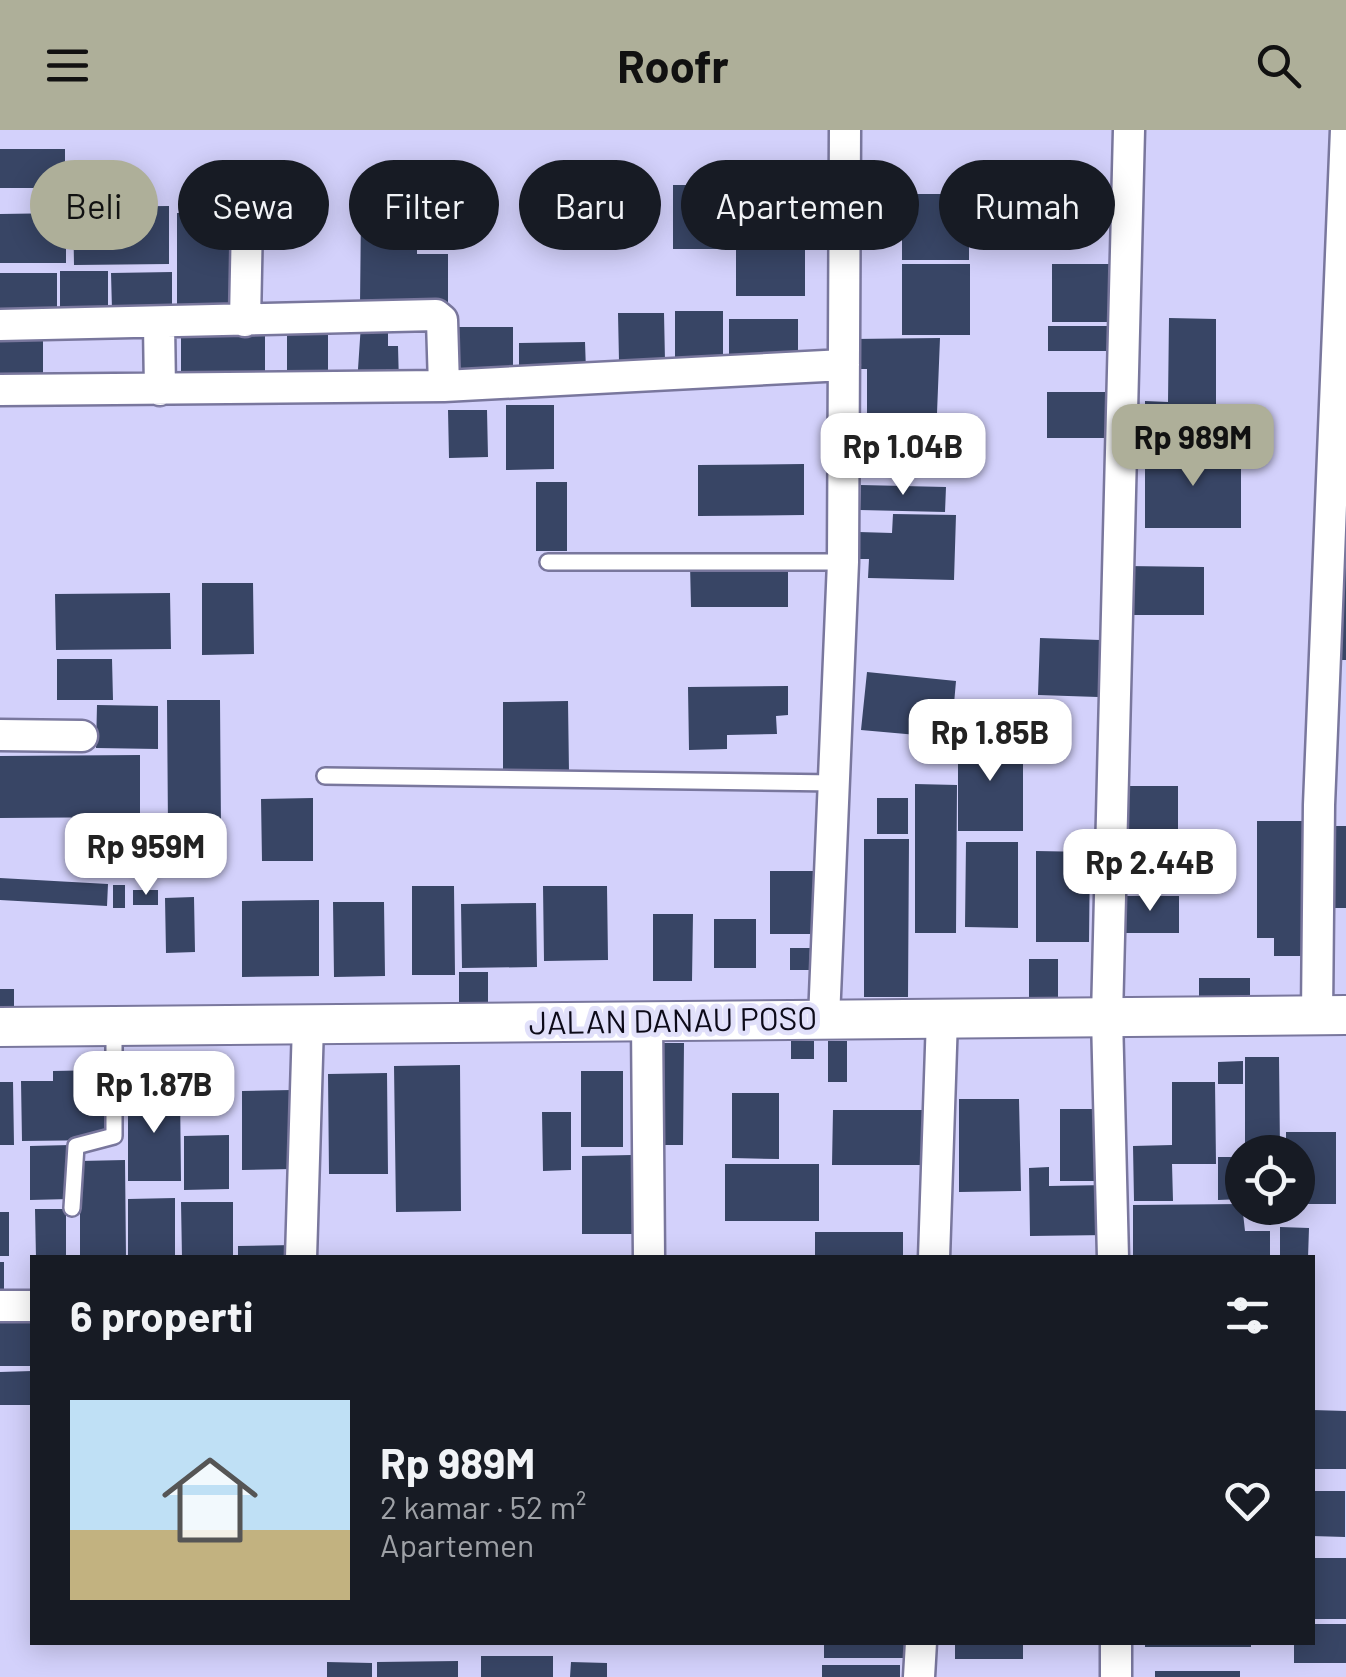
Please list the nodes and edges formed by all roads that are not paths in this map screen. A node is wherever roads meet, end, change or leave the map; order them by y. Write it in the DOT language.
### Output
graph roads {
  1 [pos="845,130"];
  2 [pos="1130,130"];
  3 [pos="1346,130"];
  4 [pos="247,250"];
  5 [pos="246,321"];
  6 [pos="159,324"];
  7 [pos="0,325"];
  8 [pos="844,364"];
  9 [pos="444,386"];
  10 [pos="0,390"];
  11 [pos="160,390"];
  12 [pos="548,562"];
  13 [pos="843,562"];
  14 [pos="0,735"];
  15 [pos="82,736"];
  16 [pos="324,776"];
  17 [pos="836,783"];
  18 [pos="1332,1015"];
  19 [pos="1107,1017"];
  20 [pos="942,1018"];
  21 [pos="824,1019"];
  22 [pos="647,1021"];
  23 [pos="308,1024"];
  24 [pos="0,1026"];
  25 [pos="114,1026"];
  26 [pos="72,1208"];
  27 [pos="301,1255"];
  28 [pos="648,1255"];
  29 [pos="934,1255"];
  30 [pos="1113,1255"];
  31 [pos="0,1306"];
  32 [pos="30,1306"];
  33 [pos="920,1645"];
  34 [pos="1116,1645"];
  35 [pos="920,1677"];
  36 [pos="1116,1677"];
  1 -- 8 [label="street"];
  2 -- 19 [label="street"];
  3 -- 18 [label="street"];
  4 -- 5 [label="street"];
  5 -- 6 [label="street"];
  5 -- 9 [label="street"];
  6 -- 7 [label="street"];
  6 -- 11 [label="street"];
  8 -- 9 [label="street"];
  8 -- 13 [label="street"];
  9 -- 11 [label="street"];
  10 -- 11 [label="street"];
  12 -- 13 [label="lane"];
  13 -- 17 [label="street"];
  14 -- 15 [label="street"];
  16 -- 17 [label="lane"];
  17 -- 21 [label="street"];
  18 -- 19 [label="street, JALAN DANAU POSO"];
  19 -- 20 [label="street, JALAN DANAU POSO"];
  19 -- 30 [label="street"];
  20 -- 21 [label="street, JALAN DANAU POSO"];
  20 -- 29 [label="street"];
  21 -- 22 [label="street, JALAN DANAU POSO"];
  22 -- 23 [label="street, JALAN DANAU POSO"];
  22 -- 28 [label="street"];
  23 -- 25 [label="street, JALAN DANAU POSO"];
  23 -- 27 [label="street"];
  24 -- 25 [label="street, JALAN DANAU POSO"];
  25 -- 26 [label="lane"];
  31 -- 32 [label="street"];
  33 -- 35 [label="street"];
  34 -- 36 [label="street"];
}
